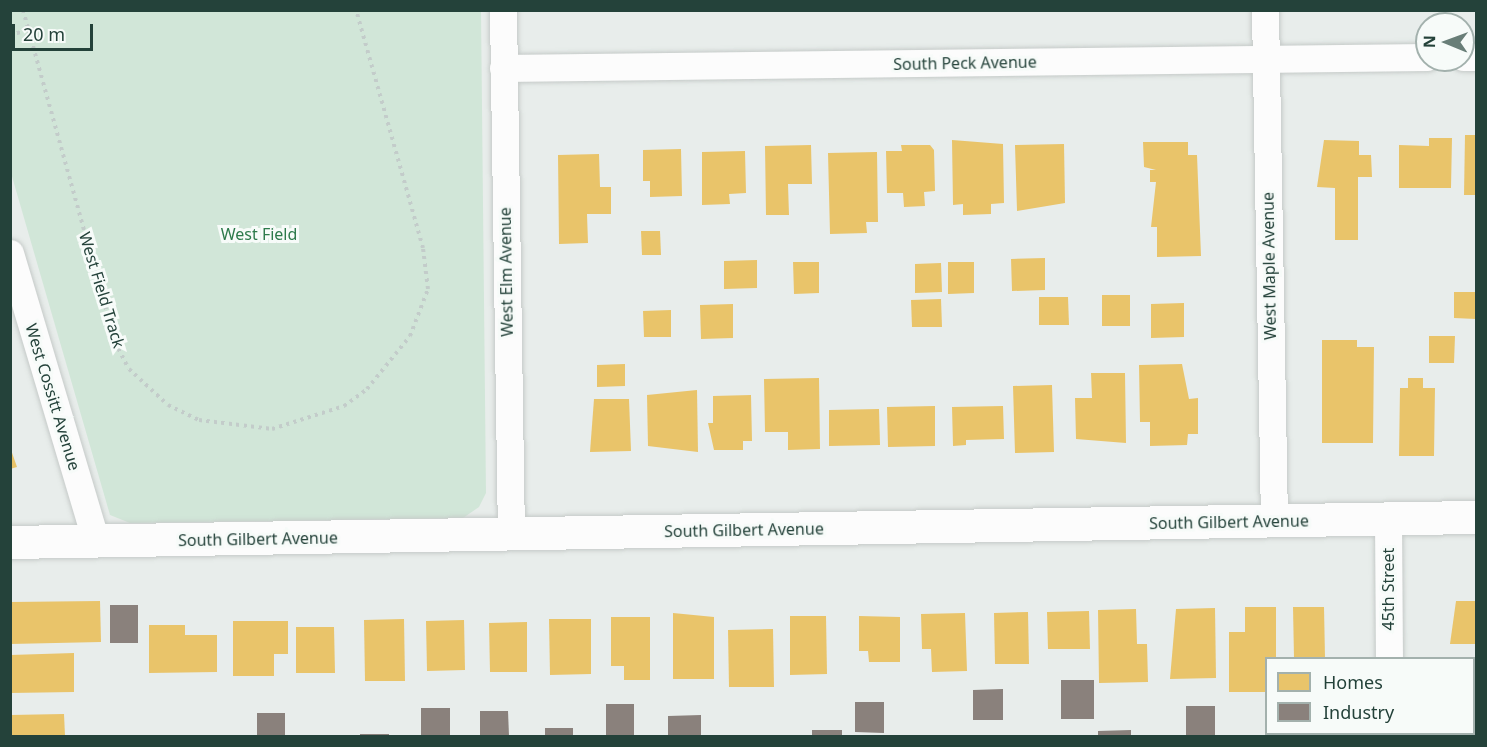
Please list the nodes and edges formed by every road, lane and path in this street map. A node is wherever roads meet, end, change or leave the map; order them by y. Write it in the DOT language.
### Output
graph roads {
  1 [pos="23,10"];
  2 [pos="356,10"];
  3 [pos="503,10"];
  4 [pos="1264,10"];
  5 [pos="28,29"];
  6 [pos="10,36"];
  7 [pos="1415,57"];
  8 [pos="1265,60"];
  9 [pos="503,68"];
  10 [pos="10,253"];
  11 [pos="1476,517"];
  12 [pos="1388,519"];
  13 [pos="1274,521"];
  14 [pos="510,534"];
  15 [pos="10,542"];
  16 [pos="96,542"];
  17 [pos="1389,657"];
  1 -- 5 [label="path, West Field Track"];
  2 -- 5 [label="path, West Field Track"];
  3 -- 9 [label="street, West Elm Avenue"];
  4 -- 8 [label="street, West Maple Avenue"];
  5 -- 6 [label="path"];
  7 -- 8 [label="street, South Peck Avenue"];
  8 -- 9 [label="street, South Peck Avenue"];
  8 -- 13 [label="street, West Maple Avenue"];
  9 -- 14 [label="street, West Elm Avenue"];
  10 -- 16 [label="street, West Cossitt Avenue"];
  11 -- 12 [label="street, South Gilbert Avenue"];
  12 -- 13 [label="street, South Gilbert Avenue"];
  12 -- 17 [label="street, 45th Street"];
  13 -- 14 [label="street, South Gilbert Avenue"];
  14 -- 16 [label="street, South Gilbert Avenue"];
  15 -- 16 [label="street, South Gilbert Avenue"];
}
